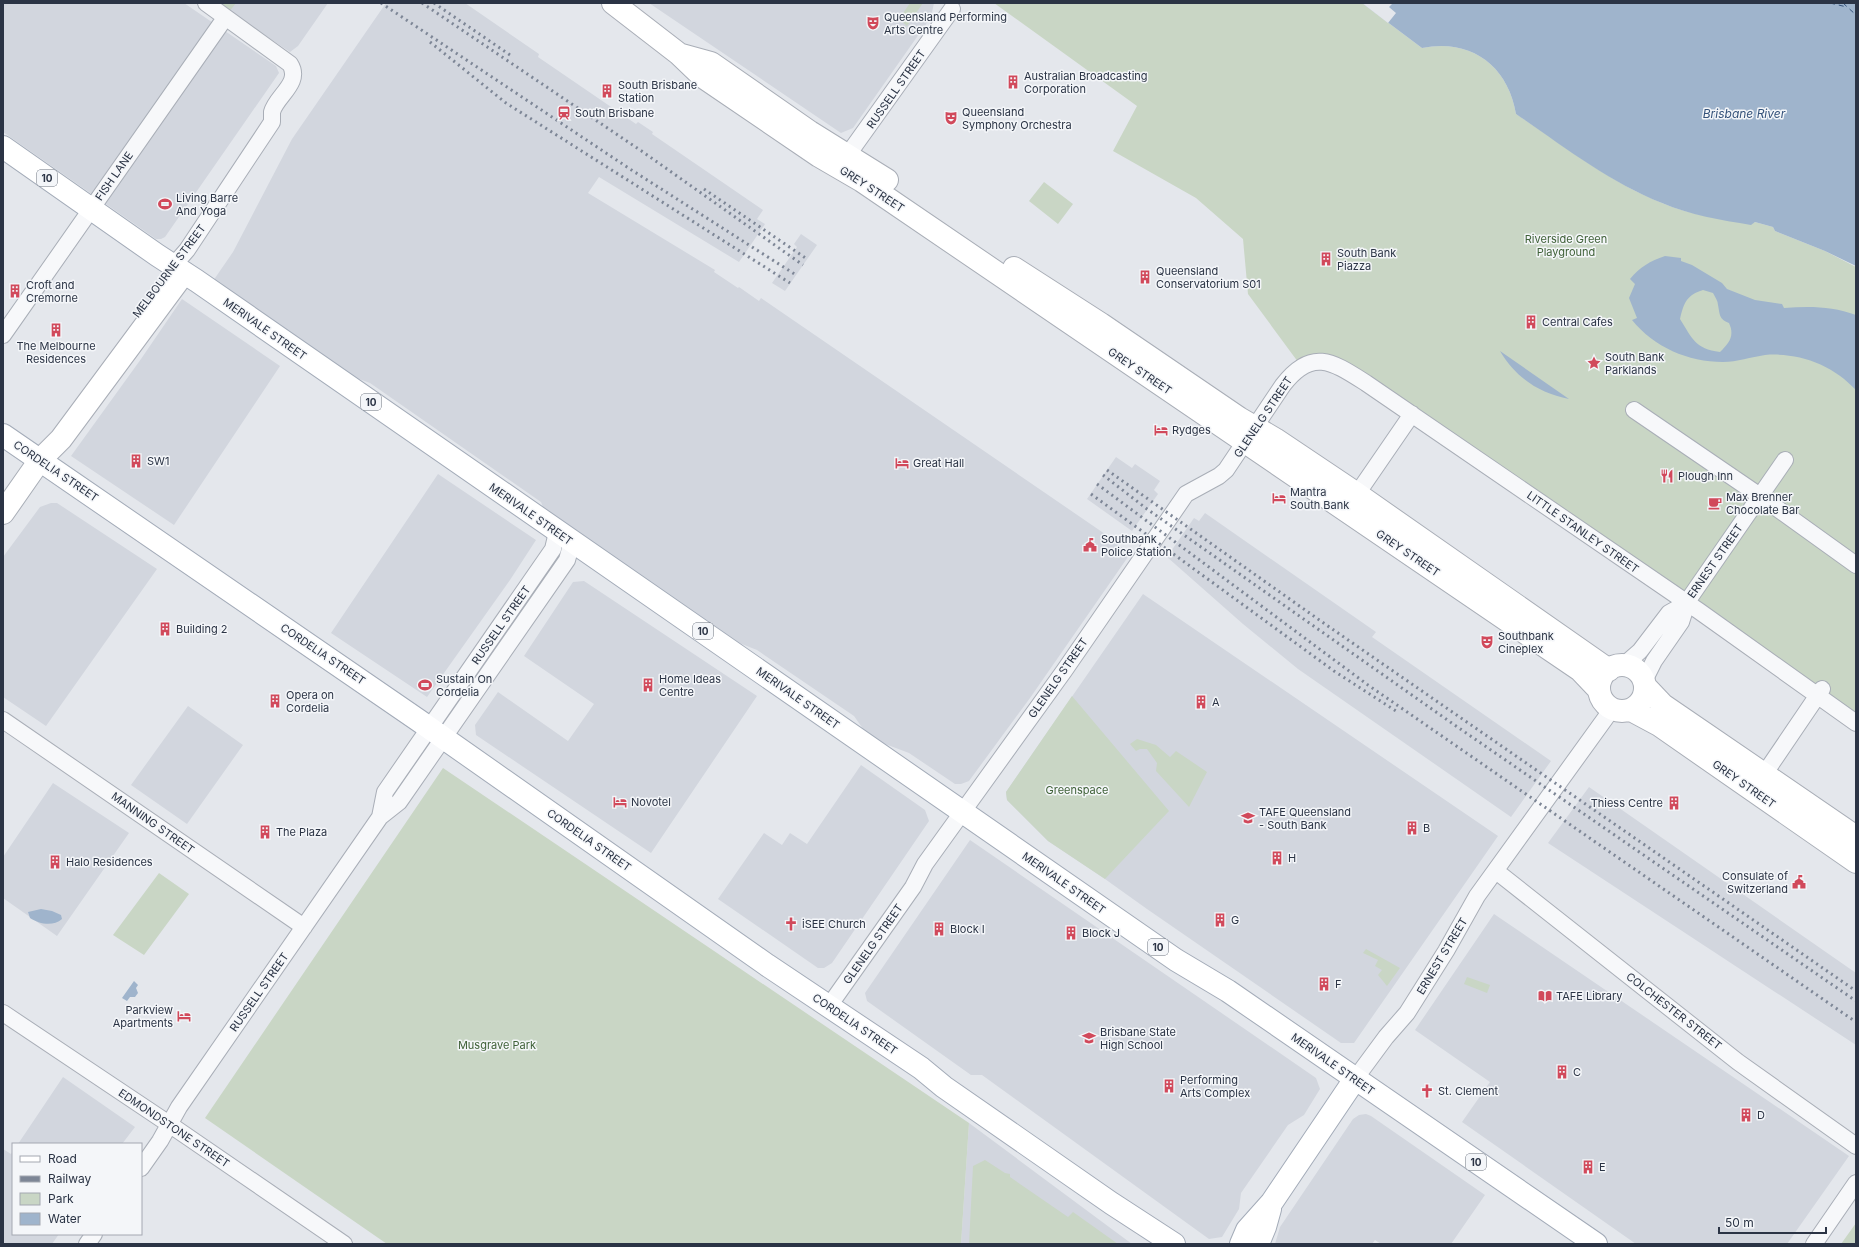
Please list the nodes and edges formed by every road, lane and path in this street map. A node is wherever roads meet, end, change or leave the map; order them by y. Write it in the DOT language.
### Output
graph roads {
  1 [pos="613,3"];
  2 [pos="216,8"];
  3 [pos="952,9"];
  4 [pos="3,147"];
  5 [pos="843,161"];
  6 [pos="91,208"];
  7 [pos="178,269"];
  8 [pos="3,335"];
  9 [pos="1301,366"];
  10 [pos="1634,410"];
  11 [pos="1412,414"];
  12 [pos="3,435"];
  13 [pos="1250,435"];
  14 [pos="40,460"];
  15 [pos="1785,460"];
  16 [pos="1357,494"];
  17 [pos="1760,496"];
  18 [pos="3,513"];
  19 [pos="565,537"];
  20 [pos="1856,565"];
  21 [pos="1687,603"];
  22 [pos="1616,668"];
  23 [pos="1645,683"];
  24 [pos="1599,690"];
  25 [pos="1820,693"];
  26 [pos="1621,709"];
  27 [pos="3,720"];
  28 [pos="1856,723"];
  29 [pos="437,733"];
  30 [pos="1765,773"];
  31 [pos="962,812"];
  32 [pos="1856,837"];
  33 [pos="1856,862"];
  34 [pos="1496,871"];
  35 [pos="304,927"];
  36 [pos="829,1006"];
  37 [pos="3,1013"];
  38 [pos="1355,1079"];
  39 [pos="169,1124"];
  40 [pos="1856,1146"];
  41 [pos="142,1166"];
  42 [pos="1856,1183"];
  43 [pos="1272,1202"];
  44 [pos="93,1235"];
  45 [pos="87,1244"];
  46 [pos="344,1244"];
  47 [pos="1174,1244"];
  48 [pos="1241,1244"];
  49 [pos="1258,1244"];
  50 [pos="1596,1244"];
  51 [pos="1814,1244"];
  1 -- 5 [label="main road, GREY STREET"];
  2 -- 6 [label="street, FISH LANE"];
  2 -- 7 [label="street, MELBOURNE STREET"];
  3 -- 5 [label="street, RUSSELL STREET"];
  4 -- 6 [label="main road, MERIVALE STREET / 10"];
  5 -- 13 [label="main road, GREY STREET"];
  6 -- 7 [label="main road, MERIVALE STREET / 10"];
  6 -- 8 [label="street, FISH LANE"];
  7 -- 14 [label="main road, MELBOURNE STREET"];
  7 -- 19 [label="main road, MERIVALE STREET / 10"];
  9 -- 11 [label="street, LITTLE STANLEY STREET"];
  9 -- 13 [label="street, GLENELG STREET"];
  10 -- 17 [label="street"];
  11 -- 16 [label="street"];
  11 -- 21 [label="street, LITTLE STANLEY STREET"];
  12 -- 14 [label="main road, CORDELIA STREET"];
  13 -- 16 [label="main road, GREY STREET"];
  13 -- 24 [label="main road, GREY STREET"];
  13 -- 31 [label="street, GLENELG STREET"];
  14 -- 18 [label="main road, MELBOURNE STREET"];
  14 -- 29 [label="main road, CORDELIA STREET"];
  15 -- 17 [label="street, ERNEST STREET"];
  16 -- 22 [label="main road, GREY STREET"];
  17 -- 20 [label="street"];
  17 -- 21 [label="street, ERNEST STREET"];
  19 -- 29 [label="street, RUSSELL STREET"];
  19 -- 31 [label="main road, MERIVALE STREET / 10"];
  21 -- 22 [label="street, ERNEST STREET"];
  21 -- 23 [label="street, ERNEST STREET"];
  21 -- 25 [label="street, LITTLE STANLEY STREET"];
  22 -- 23 [label="main road"];
  22 -- 24 [label="main road"];
  23 -- 26 [label="main road"];
  23 -- 30 [label="main road, GREY STREET"];
  24 -- 26 [label="main road"];
  25 -- 28 [label="street, LITTLE STANLEY STREET"];
  25 -- 30 [label="street"];
  26 -- 33 [label="main road, GREY STREET"];
  26 -- 34 [label="street, ERNEST STREET"];
  27 -- 35 [label="street, MANNING STREET"];
  29 -- 35 [label="street, RUSSELL STREET"];
  29 -- 36 [label="main road, CORDELIA STREET"];
  30 -- 32 [label="main road, GREY STREET"];
  31 -- 36 [label="street, GLENELG STREET"];
  31 -- 38 [label="main road, MERIVALE STREET / 10"];
  34 -- 38 [label="street, ERNEST STREET"];
  34 -- 40 [label="street, COLCHESTER STREET"];
  35 -- 39 [label="street, RUSSELL STREET"];
  36 -- 47 [label="main road, CORDELIA STREET"];
  37 -- 39 [label="street, EDMONDSTONE STREET"];
  38 -- 43 [label="main road, ERNEST STREET"];
  38 -- 50 [label="main road, MERIVALE STREET / 10"];
  39 -- 41 [label="street, RUSSELL STREET"];
  39 -- 46 [label="street, EDMONDSTONE STREET"];
  42 -- 51 [label="street"];
  43 -- 48 [label="main road, ERNEST STREET"];
  43 -- 49 [label="main road, ERNEST STREET"];
  44 -- 45 [label="street"];
}
